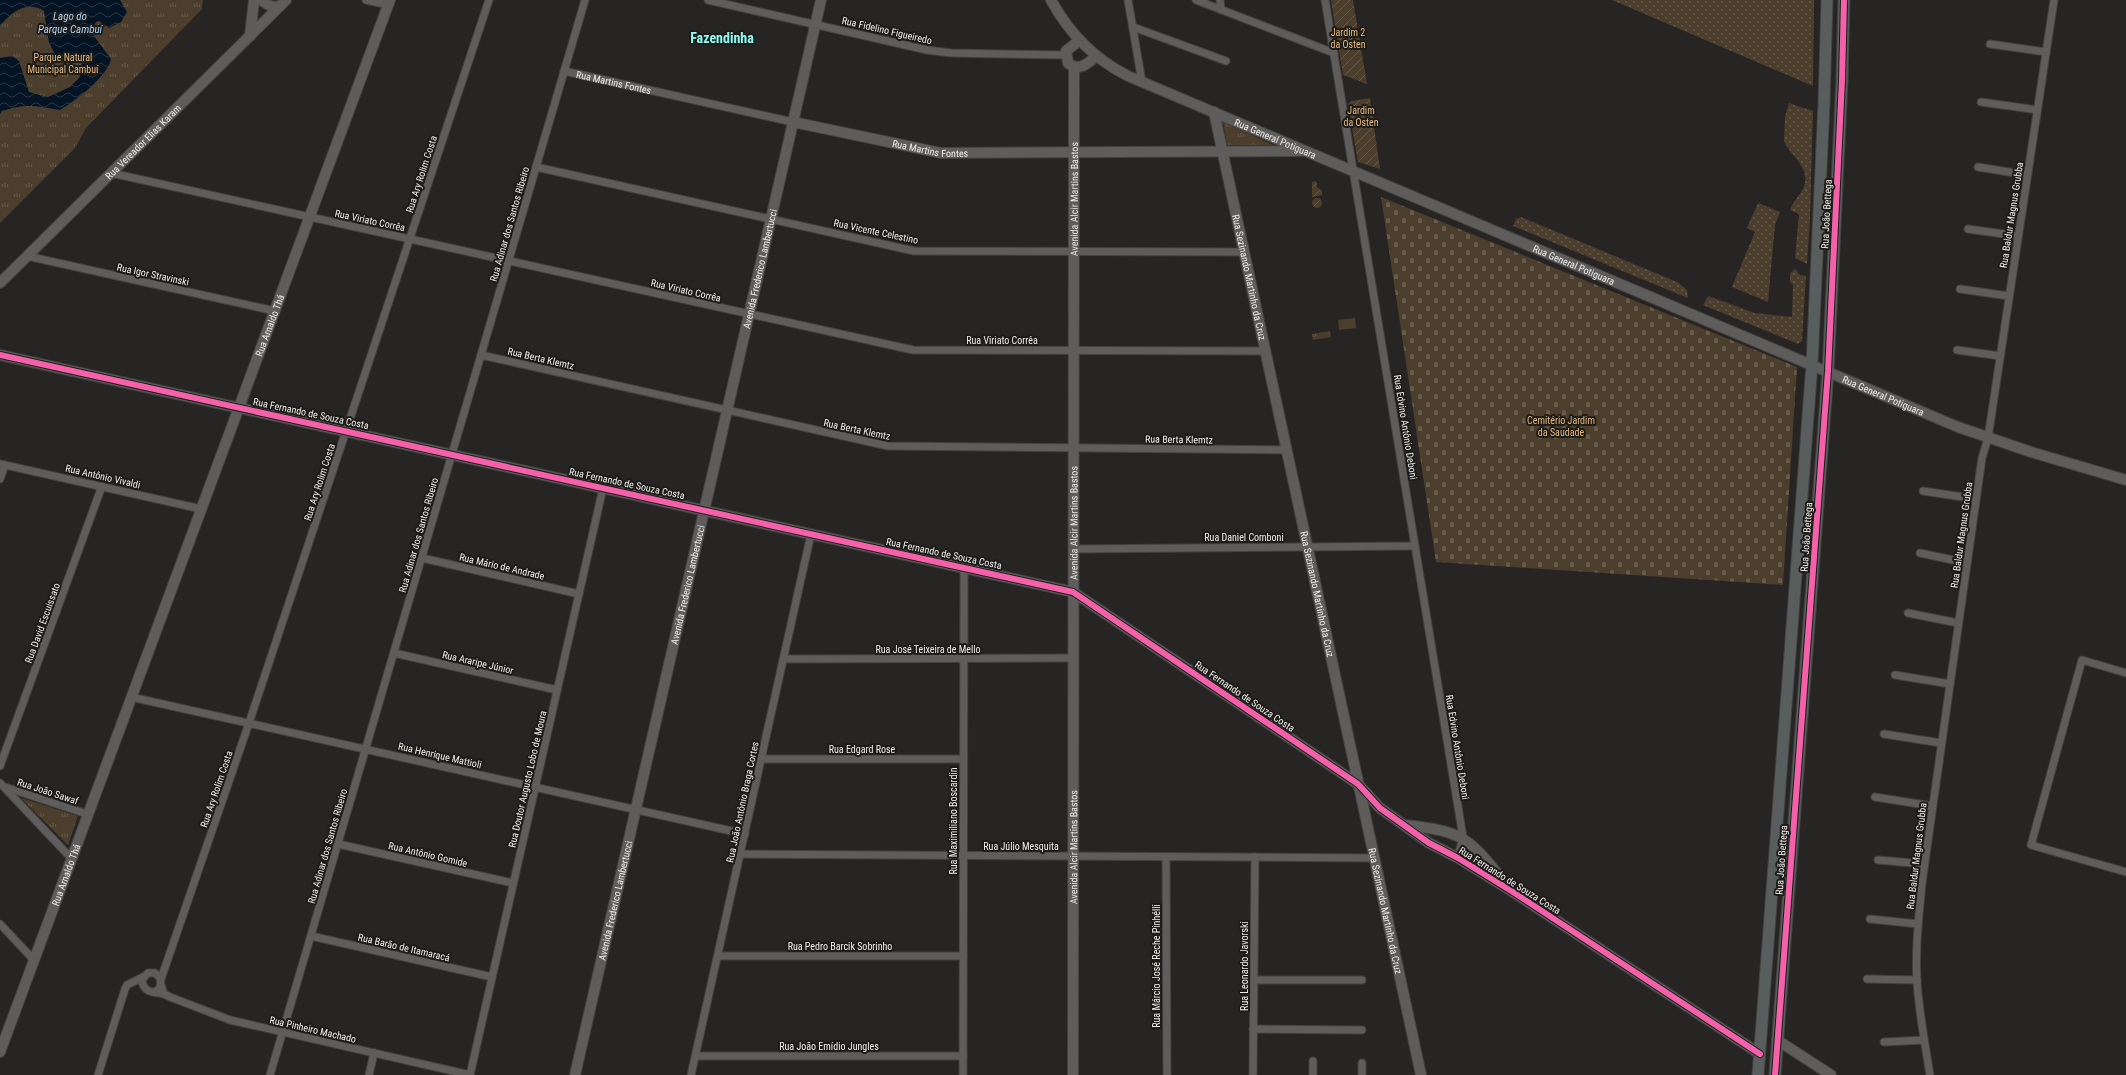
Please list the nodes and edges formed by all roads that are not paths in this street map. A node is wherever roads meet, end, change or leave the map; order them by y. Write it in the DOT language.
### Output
graph roads {
  1 [pos="254,0"];
  2 [pos="261,0"];
  3 [pos="366,0"];
  4 [pos="489,0"];
  5 [pos="585,0"];
  6 [pos="708,0"];
  7 [pos="821,0"];
  8 [pos="1051,0"];
  9 [pos="1128,0"];
  10 [pos="1196,0"];
  11 [pos="1220,0"];
  12 [pos="1325,0"];
  13 [pos="1827,0"];
  14 [pos="1844,0"];
  15 [pos="2054,0"];
  16 [pos="390,2"];
  17 [pos="283,3"];
  18 [pos="1221,10"];
  19 [pos="816,25"];
  20 [pos="1133,27"];
  21 [pos="250,36"];
  22 [pos="1080,40"];
  23 [pos="1843,42"];
  24 [pos="1826,43"];
  25 [pos="1990,44"];
  26 [pos="2046,52"];
  27 [pos="1334,53"];
  28 [pos="1066,55"];
  29 [pos="1096,56"];
  30 [pos="1226,61"];
  31 [pos="1826,63"];
  32 [pos="1843,63"];
  33 [pos="1074,67"];
  34 [pos="564,71"];
  35 [pos="1142,82"];
  36 [pos="1981,102"];
  37 [pos="2037,110"];
  38 [pos="1214,112"];
  39 [pos="793,122"];
  40 [pos="1305,151"];
  41 [pos="1222,152"];
  42 [pos="1074,153"];
  43 [pos="536,167"];
  44 [pos="1978,167"];
  45 [pos="1354,171"];
  46 [pos="111,173"];
  47 [pos="2027,174"];
  48 [pos="310,217"];
  49 [pos="771,219"];
  50 [pos="1968,229"];
  51 [pos="2018,236"];
  52 [pos="410,239"];
  53 [pos="1074,251"];
  54 [pos="1243,252"];
  55 [pos="27,256"];
  56 [pos="508,261"];
  57 [pos="0,283"];
  58 [pos="1960,289"];
  59 [pos="2009,296"];
  60 [pos="275,311"];
  61 [pos="749,314"];
  62 [pos="1074,350"];
  63 [pos="1957,350"];
  64 [pos="1265,351"];
  65 [pos="0,355"];
  66 [pos="481,355"];
  67 [pos="2000,356"];
  68 [pos="1812,364"];
  69 [pos="1828,371"];
  70 [pos="239,408"];
  71 [pos="727,410"];
  72 [pos="346,431"];
  73 [pos="1988,438"];
  74 [pos="1074,448"];
  75 [pos="1286,450"];
  76 [pos="452,455"];
  77 [pos="3,464"];
  78 [pos="0,479"];
  79 [pos="2126,480"];
  80 [pos="102,486"];
  81 [pos="603,488"];
  82 [pos="1923,491"];
  83 [pos="1976,499"];
  84 [pos="201,509"];
  85 [pos="704,510"];
  86 [pos="811,534"];
  87 [pos="1415,546"];
  88 [pos="1307,547"];
  89 [pos="1074,548"];
  90 [pos="1920,553"];
  91 [pos="422,558"];
  92 [pos="1967,563"];
  93 [pos="964,568"];
  94 [pos="1074,592"];
  95 [pos="579,594"];
  96 [pos="1908,613"];
  97 [pos="1958,623"];
  98 [pos="394,653"];
  99 [pos="963,658"];
  100 [pos="1073,658"];
  101 [pos="783,660"];
  102 [pos="2126,673"];
  103 [pos="1895,675"];
  104 [pos="1950,684"];
  105 [pos="557,690"];
  106 [pos="1787,694"];
  107 [pos="1803,695"];
  108 [pos="131,696"];
  109 [pos="1785,713"];
  110 [pos="1802,714"];
  111 [pos="249,723"];
  112 [pos="1884,734"];
  113 [pos="1941,743"];
  114 [pos="366,749"];
  115 [pos="761,759"];
  116 [pos="963,759"];
  117 [pos="0,766"];
  118 [pos="1358,784"];
  119 [pos="1,785"];
  120 [pos="535,787"];
  121 [pos="1875,797"];
  122 [pos="1932,806"];
  123 [pos="636,810"];
  124 [pos="87,814"];
  125 [pos="1404,825"];
  126 [pos="745,834"];
  127 [pos="1463,837"];
  128 [pos="338,844"];
  129 [pos="740,854"];
  130 [pos="963,855"];
  131 [pos="1073,856"];
  132 [pos="1166,857"];
  133 [pos="1255,857"];
  134 [pos="71,858"];
  135 [pos="1374,858"];
  136 [pos="1458,858"];
  137 [pos="1878,860"];
  138 [pos="1924,864"];
  139 [pos="2126,872"];
  140 [pos="513,883"];
  141 [pos="1513,892"];
  142 [pos="1870,919"];
  143 [pos="0,924"];
  144 [pos="1918,924"];
  145 [pos="311,936"];
  146 [pos="718,956"];
  147 [pos="963,956"];
  148 [pos="33,959"];
  149 [pos="165,969"];
  150 [pos="155,973"];
  151 [pos="144,976"];
  152 [pos="492,978"];
  153 [pos="1867,979"];
  154 [pos="1254,980"];
  155 [pos="1362,980"];
  156 [pos="1917,980"];
  157 [pos="161,982"];
  158 [pos="127,985"];
  159 [pos="144,987"];
  160 [pos="155,992"];
  161 [pos="164,994"];
  162 [pos="1763,1005"];
  163 [pos="1780,1007"];
  164 [pos="1253,1029"];
  165 [pos="1362,1030"];
  166 [pos="283,1032"];
  167 [pos="1777,1040"];
  168 [pos="1924,1040"];
  169 [pos="1884,1042"];
  170 [pos="0,1052"];
  171 [pos="374,1053"];
  172 [pos="1760,1054"];
  173 [pos="696,1056"];
  174 [pos="963,1056"];
  175 [pos="1313,1061"];
  176 [pos="1362,1063"];
  177 [pos="98,1075"];
  178 [pos="270,1075"];
  179 [pos="369,1075"];
  180 [pos="470,1075"];
  181 [pos="575,1075"];
  182 [pos="691,1075"];
  183 [pos="963,1075"];
  184 [pos="1073,1075"];
  185 [pos="1167,1075"];
  186 [pos="1253,1075"];
  187 [pos="1313,1075"];
  188 [pos="1362,1075"];
  189 [pos="1421,1075"];
  190 [pos="1758,1075"];
  191 [pos="1775,1075"];
  192 [pos="1831,1075"];
  193 [pos="1930,1075"];
  1 -- 21 [label="street"];
  2 -- 17 [label="street"];
  3 -- 16 [label="street"];
  4 -- 52 [label="street, Rua Ary Rolim Costa"];
  5 -- 34 [label="street, Rua Adinar dos Santos Ribeiro"];
  6 -- 19 [label="street, Rua Fidelino Figueiredo"];
  7 -- 19 [label="street, Avenida Frederico Lambertucci"];
  8 -- 22 [label="street, Rua General Potiguara"];
  9 -- 20 [label="street"];
  10 -- 18 [label="street"];
  11 -- 18 [label="street"];
  12 -- 27 [label="street, Rua Edvino Antônio Deboni"];
  13 -- 24 [label="main road, Rua João Bettega"];
  14 -- 23 [label="main road, Rua João Bettega"];
  15 -- 26 [label="street, Rua Baldur Magnus Grubba"];
  16 -- 48 [label="street, Rua Arnaldo Thá"];
  17 -- 21 [label="street, Rua Vereador Elias Karam"];
  18 -- 27 [label="street"];
  19 -- 28 [label="street, Rua Fidelino Figueiredo"];
  19 -- 39 [label="street, Avenida Frederico Lambertucci"];
  20 -- 30 [label="street"];
  20 -- 35 [label="street"];
  21 -- 46 [label="street, Rua Vereador Elias Karam"];
  22 -- 28 [label="street"];
  22 -- 29 [label="street, Rua General Potiguara"];
  23 -- 24 [label="main road"];
  23 -- 32 [label="main road, Rua João Bettega"];
  24 -- 31 [label="main road, Rua João Bettega"];
  25 -- 26 [label="street"];
  26 -- 37 [label="street, Rua Baldur Magnus Grubba"];
  27 -- 45 [label="street, Rua Edvino Antônio Deboni"];
  28 -- 33 [label="street"];
  29 -- 33 [label="street"];
  29 -- 35 [label="street, Rua General Potiguara"];
  31 -- 32 [label="main road"];
  31 -- 68 [label="main road, Rua João Bettega"];
  32 -- 69 [label="main road, Rua João Bettega"];
  33 -- 42 [label="street, Avenida Alcir Martins Bastos"];
  34 -- 39 [label="street, Rua Martins Fontes"];
  34 -- 43 [label="street, Rua Adinar dos Santos Ribeiro"];
  35 -- 38 [label="street, Rua General Potiguara"];
  36 -- 37 [label="street"];
  37 -- 47 [label="street, Rua Baldur Magnus Grubba"];
  38 -- 40 [label="street, Rua General Potiguara"];
  38 -- 41 [label="street, Rua Sezinando Martinho da Cruz"];
  39 -- 42 [label="street, Rua Martins Fontes"];
  39 -- 49 [label="street, Avenida Frederico Lambertucci"];
  40 -- 41 [label="street, Rua Martins Fontes"];
  40 -- 45 [label="street, Rua General Potiguara"];
  41 -- 42 [label="street, Rua Martins Fontes"];
  41 -- 54 [label="street, Rua Sezinando Martinho da Cruz"];
  42 -- 53 [label="street, Avenida Alcir Martins Bastos"];
  43 -- 49 [label="street, Rua Vicente Celestino"];
  43 -- 56 [label="street, Rua Adinar dos Santos Ribeiro"];
  44 -- 47 [label="street"];
  45 -- 68 [label="street, Rua General Potiguara"];
  45 -- 87 [label="street, Rua Edvino Antônio Deboni"];
  46 -- 48 [label="street, Rua Viriato Corrêa"];
  46 -- 55 [label="street, Rua Vereador Elias Karam"];
  47 -- 51 [label="street, Rua Baldur Magnus Grubba"];
  48 -- 52 [label="street, Rua Viriato Corrêa"];
  48 -- 60 [label="street, Rua Arnaldo Thá"];
  49 -- 53 [label="street, Rua Vicente Celestino"];
  49 -- 61 [label="street, Avenida Frederico Lambertucci"];
  50 -- 51 [label="street"];
  51 -- 59 [label="street, Rua Baldur Magnus Grubba"];
  52 -- 56 [label="street, Rua Viriato Corrêa"];
  52 -- 72 [label="street, Rua Ary Rolim Costa"];
  53 -- 54 [label="street, Rua Vicente Celestino"];
  53 -- 62 [label="street, Avenida Alcir Martins Bastos"];
  54 -- 64 [label="street, Rua Sezinando Martinho da Cruz"];
  55 -- 57 [label="street, Rua Vereador Elias Karam"];
  55 -- 60 [label="street, Rua Igor Stravinski"];
  56 -- 61 [label="street, Rua Viriato Corrêa"];
  56 -- 66 [label="street, Rua Adinar dos Santos Ribeiro"];
  58 -- 59 [label="street"];
  59 -- 67 [label="street, Rua Baldur Magnus Grubba"];
  60 -- 70 [label="street, Rua Arnaldo Thá"];
  61 -- 62 [label="street, Rua Viriato Corrêa"];
  61 -- 71 [label="street, Avenida Frederico Lambertucci"];
  62 -- 64 [label="street, Rua Viriato Corrêa"];
  62 -- 74 [label="street, Avenida Alcir Martins Bastos"];
  63 -- 67 [label="street"];
  64 -- 75 [label="street, Rua Sezinando Martinho da Cruz"];
  65 -- 70 [label="street, Rua Fernando de Souza Costa"];
  66 -- 71 [label="street, Rua Berta Klemtz"];
  66 -- 76 [label="street, Rua Adinar dos Santos Ribeiro"];
  67 -- 73 [label="street, Rua Baldur Magnus Grubba"];
  68 -- 69 [label="street, Rua General Potiguara"];
  68 -- 106 [label="main road, Rua João Bettega"];
  69 -- 73 [label="street, Rua General Potiguara"];
  69 -- 107 [label="main road, Rua João Bettega"];
  70 -- 72 [label="street, Rua Fernando de Souza Costa"];
  70 -- 84 [label="street, Rua Arnaldo Thá"];
  71 -- 74 [label="street, Rua Berta Klemtz"];
  71 -- 85 [label="street, Avenida Frederico Lambertucci"];
  72 -- 76 [label="street, Rua Fernando de Souza Costa"];
  72 -- 111 [label="street, Rua Ary Rolim Costa"];
  73 -- 79 [label="street, Rua General Potiguara"];
  73 -- 83 [label="street, Rua Baldur Magnus Grubba"];
  74 -- 75 [label="street, Rua Berta Klemtz"];
  74 -- 89 [label="street, Avenida Alcir Martins Bastos"];
  75 -- 88 [label="street, Rua Sezinando Martinho da Cruz"];
  76 -- 81 [label="street, Rua Fernando de Souza Costa"];
  76 -- 91 [label="street, Rua Adinar dos Santos Ribeiro"];
  77 -- 78 [label="street"];
  77 -- 80 [label="street, Rua Antônio Vivaldi"];
  80 -- 84 [label="street, Rua Antônio Vivaldi"];
  80 -- 117 [label="street, Rua David Escuissato"];
  81 -- 85 [label="street, Rua Fernando de Souza Costa"];
  81 -- 95 [label="street, Rua Doutor Augusto Lobo de Moura"];
  82 -- 83 [label="street"];
  83 -- 92 [label="street, Rua Baldur Magnus Grubba"];
  84 -- 108 [label="street, Rua Arnaldo Thá"];
  85 -- 86 [label="street, Rua Fernando de Souza Costa"];
  85 -- 123 [label="street, Avenida Frederico Lambertucci"];
  86 -- 93 [label="street, Rua Fernando de Souza Costa"];
  86 -- 101 [label="street, Rua João Antônio Braga Cortes"];
  87 -- 88 [label="street, Rua Daniel Comboni"];
  87 -- 127 [label="street, Rua Edvino Antônio Deboni"];
  88 -- 89 [label="street, Rua Daniel Comboni"];
  88 -- 118 [label="street, Rua Sezinando Martinho da Cruz"];
  89 -- 94 [label="street, Avenida Alcir Martins Bastos"];
  90 -- 92 [label="street"];
  91 -- 95 [label="street, Rua Mário de Andrade"];
  91 -- 98 [label="street, Rua Adinar dos Santos Ribeiro"];
  92 -- 97 [label="street, Rua Baldur Magnus Grubba"];
  93 -- 94 [label="street, Rua Fernando de Souza Costa"];
  93 -- 99 [label="street, Rua Maximiliano Boscardin"];
  94 -- 100 [label="street, Avenida Alcir Martins Bastos"];
  94 -- 118 [label="street, Rua Fernando de Souza Costa"];
  95 -- 105 [label="street, Rua Doutor Augusto Lobo de Moura"];
  96 -- 97 [label="street"];
  97 -- 104 [label="street, Rua Baldur Magnus Grubba"];
  98 -- 105 [label="street, Rua Araripe Júnior"];
  98 -- 114 [label="street, Rua Adinar dos Santos Ribeiro"];
  99 -- 100 [label="street, Rua José Teixeira de Mello"];
  99 -- 101 [label="street, Rua José Teixeira de Mello"];
  99 -- 116 [label="street, Rua Maximiliano Boscardin"];
  100 -- 131 [label="street, Avenida Alcir Martins Bastos"];
  101 -- 115 [label="street, Rua João Antônio Braga Cortes"];
  102 -- 139 [label="street"];
  103 -- 104 [label="street"];
  104 -- 113 [label="street, Rua Baldur Magnus Grubba"];
  105 -- 120 [label="street, Rua Doutor Augusto Lobo de Moura"];
  106 -- 107 [label="main road"];
  106 -- 109 [label="main road, Rua João Bettega"];
  107 -- 110 [label="main road, Rua João Bettega"];
  108 -- 111 [label="street, Rua Henrique Mattioli"];
  108 -- 124 [label="street, Rua Arnaldo Thá"];
  109 -- 110 [label="main road"];
  109 -- 162 [label="main road, Rua João Bettega"];
  110 -- 163 [label="main road, Rua João Bettega"];
  111 -- 114 [label="street, Rua Henrique Mattioli"];
  111 -- 149 [label="street, Rua Ary Rolim Costa"];
  112 -- 113 [label="street"];
  113 -- 122 [label="street, Rua Baldur Magnus Grubba"];
  114 -- 120 [label="street, Rua Henrique Mattioli"];
  114 -- 128 [label="street, Rua Adinar dos Santos Ribeiro"];
  115 -- 116 [label="street, Rua Edgard Rose"];
  115 -- 126 [label="street, Rua João Antônio Braga Cortes"];
  116 -- 130 [label="street, Rua Maximiliano Boscardin"];
  118 -- 125 [label="street, Rua Fernando de Souza Costa"];
  118 -- 135 [label="street, Rua Sezinando Martinho da Cruz"];
  119 -- 124 [label="street, Rua João Sawaf"];
  119 -- 134 [label="street"];
  120 -- 123 [label="street, Rua Henrique Mattioli"];
  120 -- 140 [label="street, Rua Doutor Augusto Lobo de Moura"];
  121 -- 122 [label="street"];
  122 -- 138 [label="street, Rua Baldur Magnus Grubba"];
  123 -- 126 [label="street, Rua Henrique Mattioli"];
  123 -- 181 [label="street, Avenida Frederico Lambertucci"];
  124 -- 134 [label="street, Rua Arnaldo Thá"];
  125 -- 127 [label="street, Rua Fernando de Souza Costa"];
  125 -- 136 [label="street, Rua Fernando de Souza Costa"];
  126 -- 129 [label="street, Rua João Antônio Braga Cortes"];
  127 -- 136 [label="street, Rua Edvino Antônio Deboni"];
  127 -- 141 [label="street, Rua Fernando de Souza Costa"];
  128 -- 140 [label="street, Rua Antônio Gomide"];
  128 -- 145 [label="street, Rua Adinar dos Santos Ribeiro"];
  129 -- 130 [label="street, Rua Júlio Mesquita"];
  129 -- 146 [label="street, Rua João Antônio Braga Cortes"];
  130 -- 131 [label="street, Rua Júlio Mesquita"];
  130 -- 147 [label="street, Rua Maximiliano Boscardin"];
  131 -- 132 [label="street, Rua Júlio Mesquita"];
  131 -- 184 [label="street, Avenida Alcir Martins Bastos"];
  132 -- 133 [label="street, Rua Júlio Mesquita"];
  132 -- 185 [label="street, Rua Márcio José Reche Pinhélli"];
  133 -- 135 [label="street, Rua Júlio Mesquita"];
  133 -- 154 [label="street, Rua Leonardo Javorski"];
  134 -- 148 [label="street, Rua Arnaldo Thá"];
  135 -- 189 [label="street, Rua Sezinando Martinho da Cruz"];
  136 -- 141 [label="street, Rua Fernando de Souza Costa"];
  137 -- 138 [label="street"];
  138 -- 144 [label="street, Rua Baldur Magnus Grubba"];
  140 -- 152 [label="street, Rua Doutor Augusto Lobo de Moura"];
  141 -- 172 [label="street, Rua Fernando de Souza Costa"];
  142 -- 144 [label="street"];
  143 -- 148 [label="street"];
  144 -- 156 [label="street, Rua Baldur Magnus Grubba"];
  145 -- 152 [label="street, Rua Barão de Itamaracá"];
  145 -- 166 [label="street, Rua Adinar dos Santos Ribeiro"];
  146 -- 147 [label="street, Rua Pedro Barcik Sobrinho"];
  146 -- 173 [label="street, Rua João Antônio Braga Cortes"];
  147 -- 174 [label="street, Rua Maximiliano Boscardin"];
  148 -- 170 [label="street, Rua Arnaldo Thá"];
  149 -- 150 [label="street"];
  149 -- 157 [label="street, Rua Ary Rolim Costa"];
  150 -- 151 [label="street"];
  150 -- 157 [label="street"];
  151 -- 158 [label="street"];
  151 -- 159 [label="street"];
  152 -- 180 [label="street, Rua Doutor Augusto Lobo de Moura"];
  153 -- 156 [label="street"];
  154 -- 155 [label="street"];
  154 -- 164 [label="street, Rua Leonardo Javorski"];
  156 -- 168 [label="street, Rua Baldur Magnus Grubba"];
  157 -- 160 [label="street"];
  157 -- 161 [label="street"];
  158 -- 159 [label="street"];
  158 -- 177 [label="street"];
  159 -- 160 [label="street"];
  160 -- 161 [label="street, Rua Pinheiro Machado"];
  161 -- 166 [label="street, Rua Pinheiro Machado"];
  162 -- 163 [label="main road"];
  162 -- 172 [label="main road, Rua João Bettega"];
  163 -- 167 [label="main road, Rua João Bettega"];
  164 -- 165 [label="street"];
  164 -- 186 [label="street, Rua Leonardo Javorski"];
  166 -- 171 [label="street, Rua Pinheiro Machado"];
  166 -- 178 [label="street, Rua Adinar dos Santos Ribeiro"];
  167 -- 191 [label="main road, Rua João Bettega"];
  167 -- 192 [label="street"];
  168 -- 169 [label="street"];
  168 -- 193 [label="street, Rua Baldur Magnus Grubba"];
  171 -- 179 [label="street"];
  171 -- 180 [label="street, Rua Pinheiro Machado"];
  172 -- 190 [label="main road, Rua João Bettega"];
  173 -- 174 [label="street, Rua João Emídio Jungles"];
  173 -- 182 [label="street, Rua João Antônio Braga Cortes"];
  174 -- 183 [label="street, Rua Maximiliano Boscardin"];
  175 -- 187 [label="street"];
  176 -- 188 [label="street"];
}
